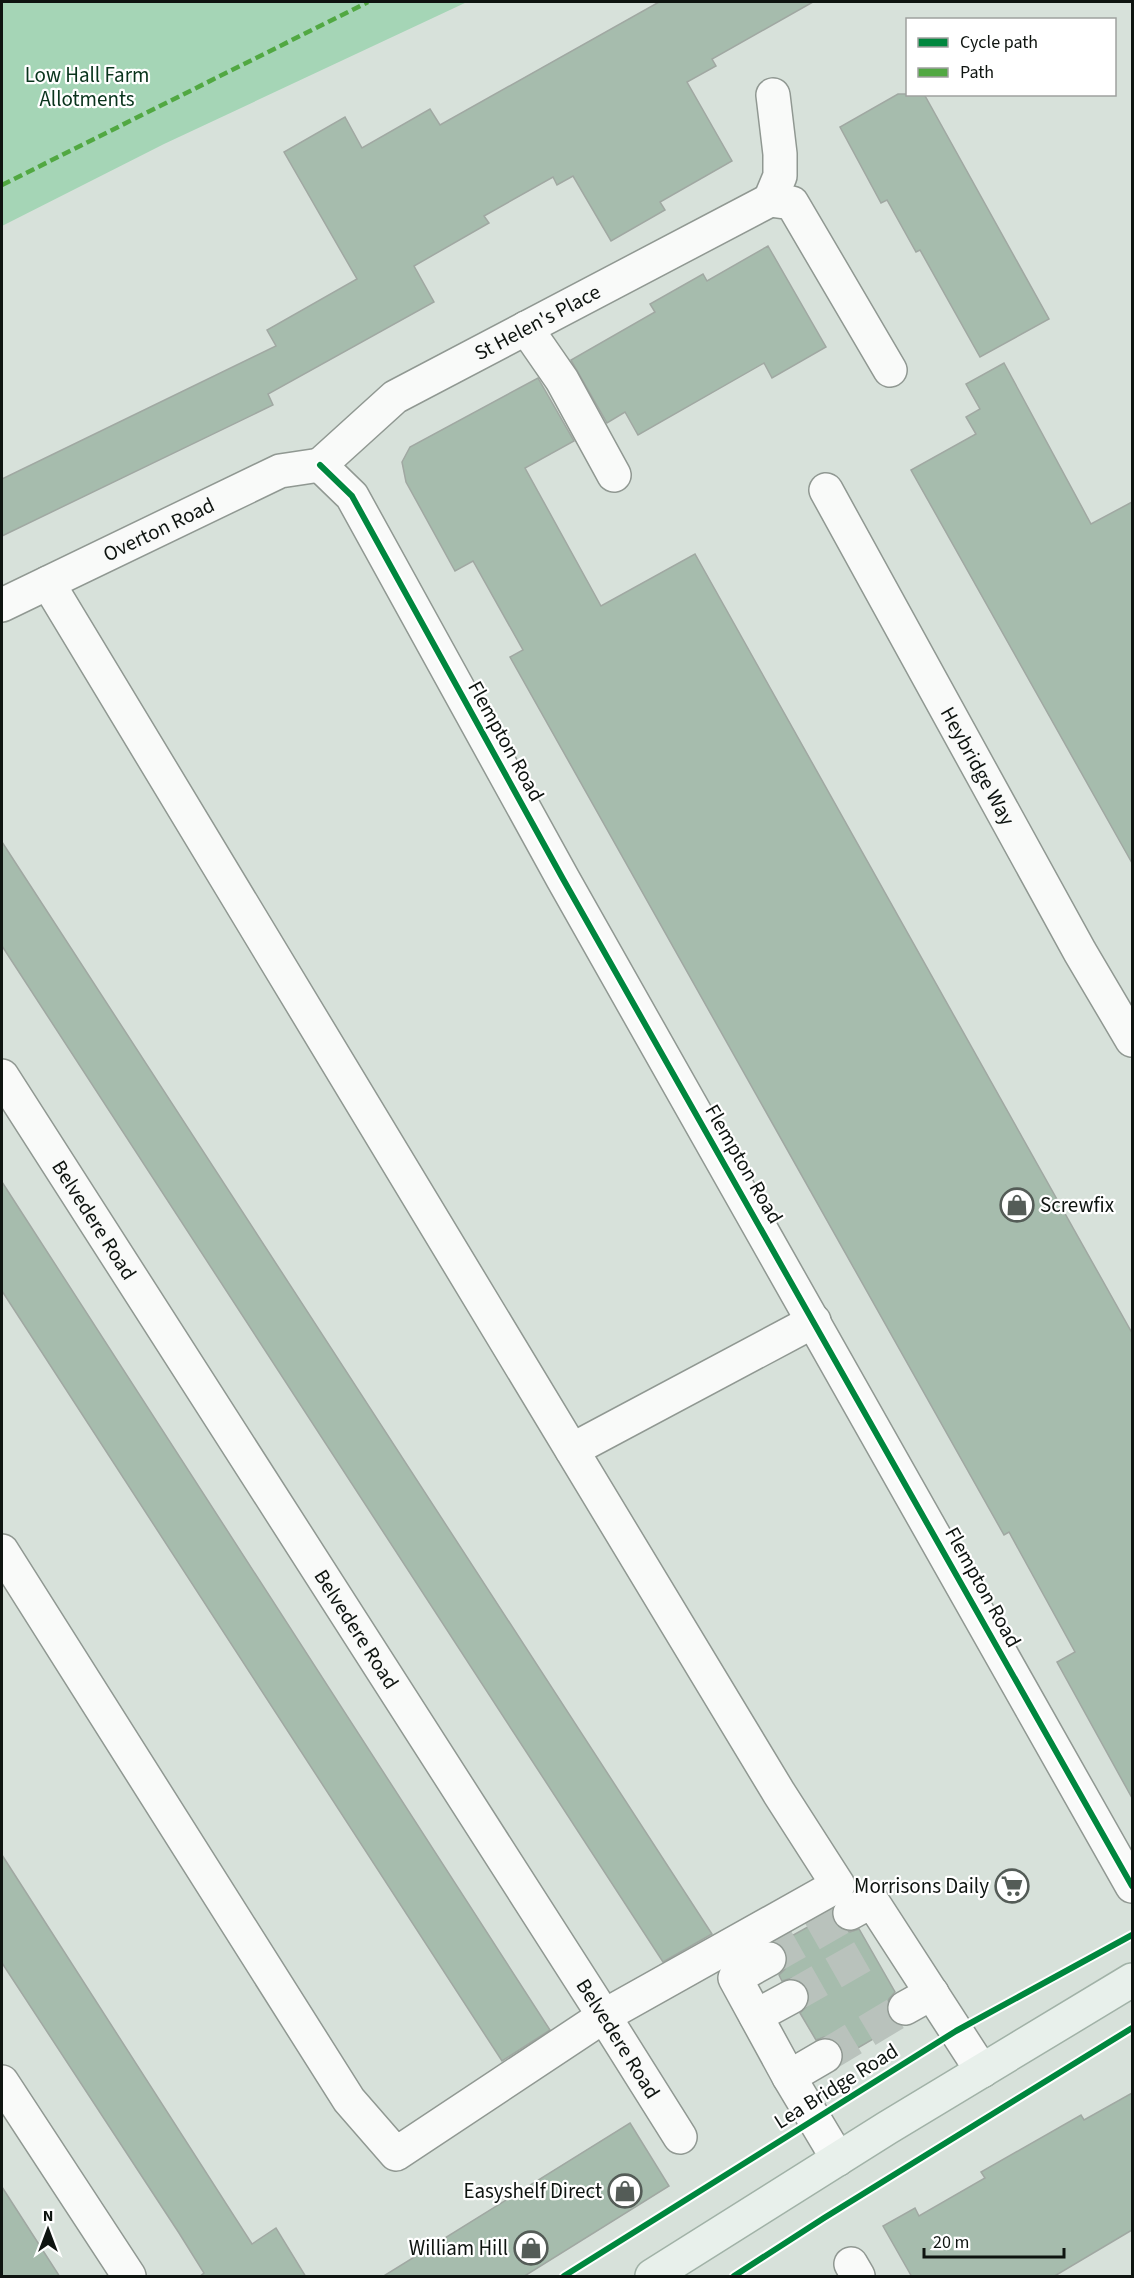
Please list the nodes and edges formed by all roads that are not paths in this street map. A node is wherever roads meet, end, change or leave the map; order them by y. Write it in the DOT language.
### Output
graph roads {
  1 [pos="772,95"];
  2 [pos="770,200"];
  3 [pos="526,328"];
  4 [pos="890,370"];
  5 [pos="320,465"];
  6 [pos="614,475"];
  7 [pos="826,490"];
  8 [pos="48,583"];
  9 [pos="2,605"];
  10 [pos="1132,1040"];
  11 [pos="2,1076"];
  12 [pos="814,1322"];
  13 [pos="572,1450"];
  14 [pos="2,1551"];
  15 [pos="1132,1886"];
  16 [pos="850,1913"];
  17 [pos="769,1959"];
  18 [pos="1132,1980"];
  19 [pos="791,1996"];
  20 [pos="604,2016"];
  21 [pos="756,2016"];
  22 [pos="825,2056"];
  23 [pos="982,2071"];
  24 [pos="789,2077"];
  25 [pos="2,2082"];
  26 [pos="680,2137"];
  27 [pos="838,2159"];
  28 [pos="129,2277"];
  29 [pos="652,2277"];
  1 -- 2 [label="street"];
  2 -- 3 [label="street, St Helen's Place"];
  2 -- 4 [label="street"];
  3 -- 5 [label="street, St Helen's Place"];
  3 -- 6 [label="street"];
  5 -- 8 [label="street, Overton Road"];
  5 -- 12 [label="street, Flempton Road"];
  7 -- 10 [label="street, Heybridge Way"];
  8 -- 9 [label="street, Overton Road"];
  8 -- 13 [label="street"];
  11 -- 20 [label="street, Belvedere Road"];
  12 -- 13 [label="street"];
  12 -- 15 [label="street, Flempton Road"];
  13 -- 20 [label="street"];
  14 -- 20 [label="street"];
  16 -- 23 [label="street"];
  17 -- 21 [label="street"];
  18 -- 23 [label="main road"];
  19 -- 21 [label="street"];
  20 -- 26 [label="street, Belvedere Road"];
  21 -- 24 [label="street"];
  22 -- 24 [label="street"];
  23 -- 27 [label="main road"];
  24 -- 27 [label="street"];
  25 -- 28 [label="street"];
  27 -- 29 [label="main road"];
}
